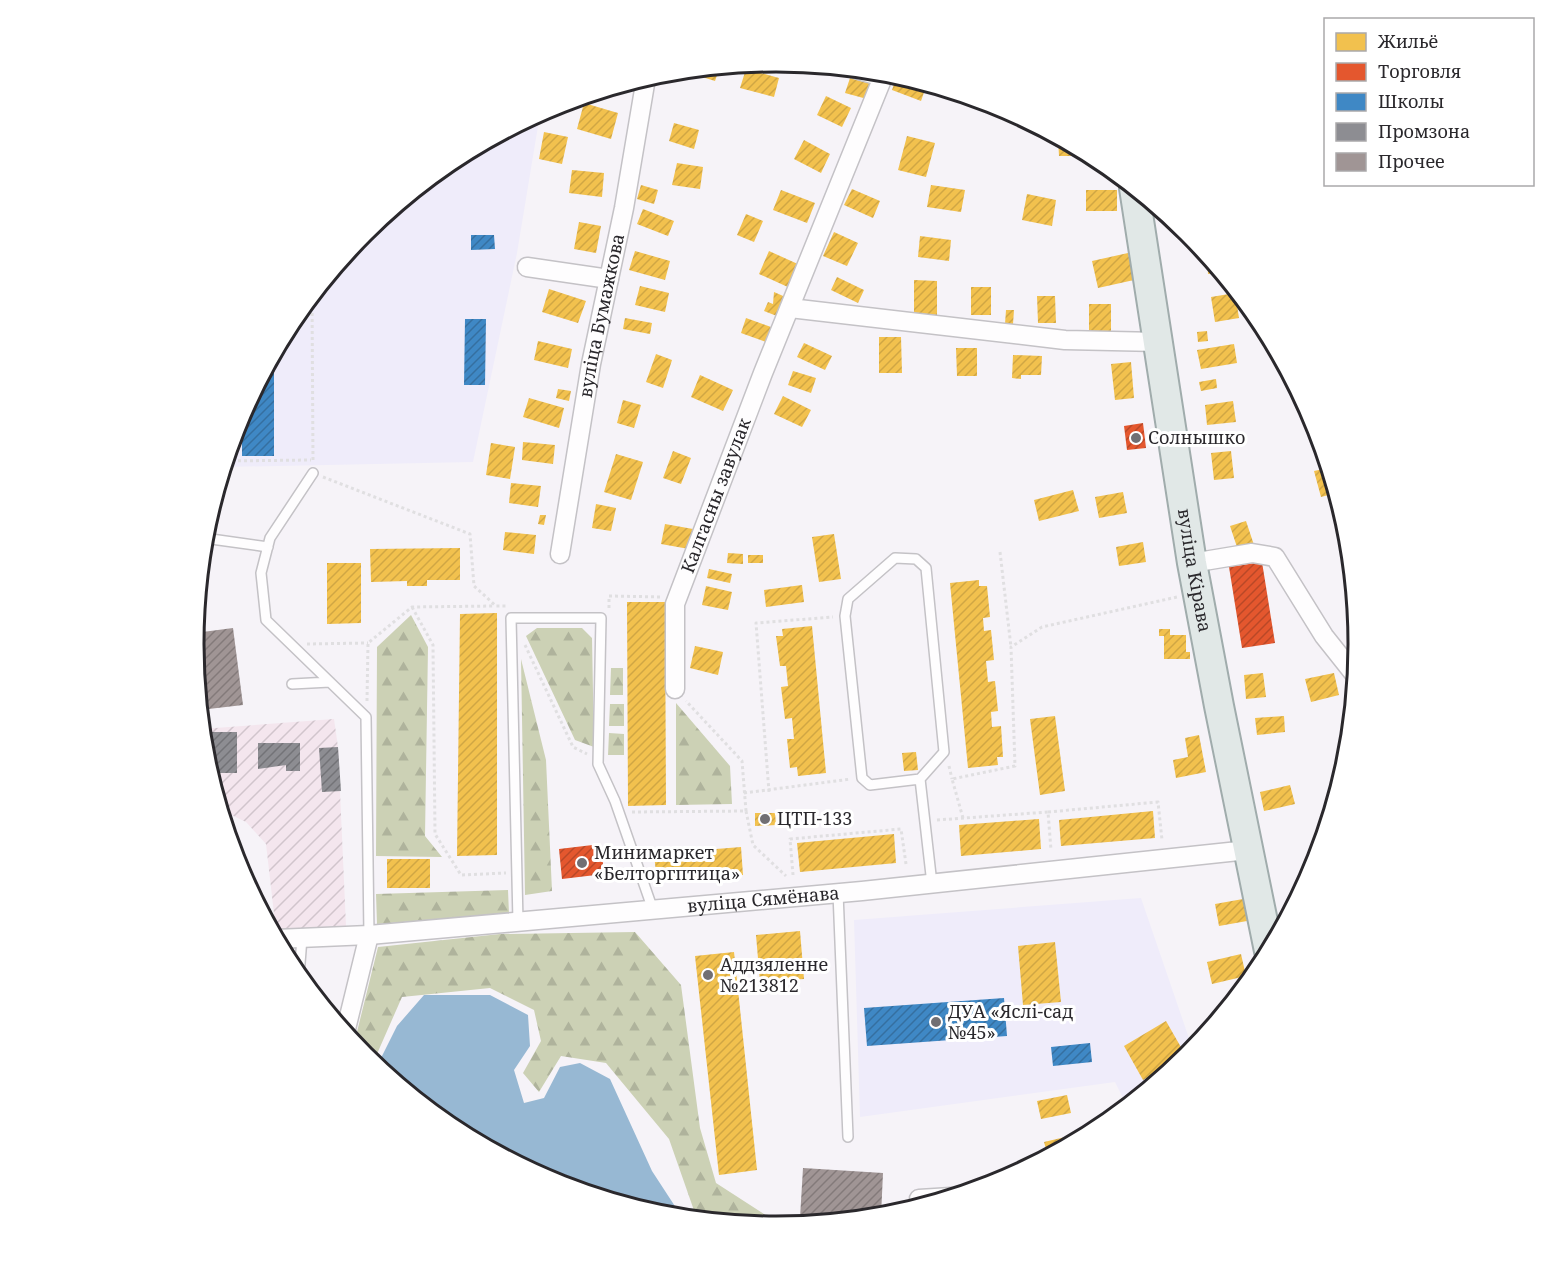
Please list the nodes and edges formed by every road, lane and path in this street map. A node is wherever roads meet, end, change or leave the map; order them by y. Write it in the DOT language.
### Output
graph roads {
  1 [pos="881,82"];
  2 [pos="644,87"];
  3 [pos="1136,200"];
  4 [pos="527,267"];
  5 [pos="609,279"];
  6 [pos="790,308"];
  7 [pos="312,310"];
  8 [pos="1159,342"];
  9 [pos="313,460"];
  10 [pos="234,461"];
  11 [pos="313,473"];
  12 [pos="214,539"];
  13 [pos="268,547"];
  14 [pos="1000,552"];
  15 [pos="560,554"];
  16 [pos="1192,563"];
  17 [pos="474,586"];
  18 [pos="1184,595"];
  19 [pos="677,597"];
  20 [pos="412,607"];
  21 [pos="609,615"];
  22 [pos="845,616"];
  23 [pos="511,618"];
  24 [pos="368,643"];
  25 [pos="291,644"];
  26 [pos="1011,647"];
  27 [pos="1347,665"];
  28 [pos="330,682"];
  29 [pos="292,684"];
  30 [pos="675,689"];
  31 [pos="366,717"];
  32 [pos="598,758"];
  33 [pos="861,778"];
  34 [pos="920,779"];
  35 [pos="769,792"];
  36 [pos="744,793"];
  37 [pos="746,811"];
  38 [pos="626,812"];
  39 [pos="1048,812"];
  40 [pos="963,818"];
  41 [pos="938,830"];
  42 [pos="1162,840"];
  43 [pos="1051,850"];
  44 [pos="1248,850"];
  45 [pos="906,864"];
  46 [pos="517,872"];
  47 [pos="793,875"];
  48 [pos="786,876"];
  49 [pos="932,884"];
  50 [pos="838,893"];
  51 [pos="653,910"];
  52 [pos="518,922"];
  53 [pos="369,935"];
  54 [pos="302,938"];
  55 [pos="1266,938"];
  56 [pos="286,939"];
  57 [pos="300,962"];
  58 [pos="348,1023"];
  59 [pos="848,1137"];
  1 -- 6 [label="street, Калгасны завулак"];
  2 -- 5 [label="street, вуліца Бумажкова"];
  3 -- 8 [label="main road, вуліца Кірава"];
  4 -- 5 [label="street"];
  5 -- 15 [label="street, вуліца Бумажкова"];
  6 -- 8 [label="street"];
  6 -- 19 [label="street, Калгасны завулак"];
  7 -- 9 [label="path"];
  8 -- 16 [label="main road, вуліца Кірава"];
  9 -- 10 [label="path"];
  9 -- 11 [label="path"];
  11 -- 13 [label="lane"];
  11 -- 17 [label="path"];
  12 -- 13 [label="lane"];
  13 -- 25 [label="lane"];
  14 -- 26 [label="path"];
  16 -- 27 [label="street"];
  16 -- 44 [label="main road, вуліца Кірава"];
  18 -- 26 [label="path"];
  19 -- 21 [label="path"];
  19 -- 30 [label="street, Калгасны завулак"];
  20 -- 23 [label="path"];
  20 -- 24 [label="path"];
  20 -- 46 [label="path"];
  22 -- 33 [label="lane"];
  22 -- 34 [label="lane"];
  22 -- 35 [label="path"];
  23 -- 32 [label="path"];
  23 -- 32 [label="lane"];
  23 -- 46 [label="lane"];
  24 -- 25 [label="path"];
  24 -- 31 [label="path"];
  25 -- 28 [label="lane"];
  26 -- 40 [label="path"];
  28 -- 29 [label="lane"];
  28 -- 31 [label="lane"];
  30 -- 36 [label="path"];
  31 -- 53 [label="lane"];
  32 -- 51 [label="lane"];
  33 -- 34 [label="lane"];
  33 -- 35 [label="path"];
  34 -- 49 [label="lane"];
  35 -- 36 [label="path"];
  36 -- 37 [label="path"];
  37 -- 38 [label="path"];
  37 -- 48 [label="path"];
  39 -- 40 [label="path"];
  39 -- 42 [label="path"];
  39 -- 43 [label="path"];
  40 -- 41 [label="path"];
  44 -- 49 [label="street, вуліца Сямёнава"];
  44 -- 55 [label="main road, вуліца Кірава"];
  45 -- 47 [label="path"];
  46 -- 52 [label="lane"];
  49 -- 50 [label="street, вуліца Сямёнава"];
  50 -- 51 [label="street, вуліца Сямёнава"];
  50 -- 59 [label="lane"];
  51 -- 52 [label="street, вуліца Сямёнава"];
  52 -- 53 [label="street, вуліца Сямёнава"];
  53 -- 54 [label="street, вуліца Сямёнава"];
  53 -- 58 [label="street"];
  54 -- 56 [label="street, вуліца Сямёнава"];
  54 -- 57 [label="lane"];
}
